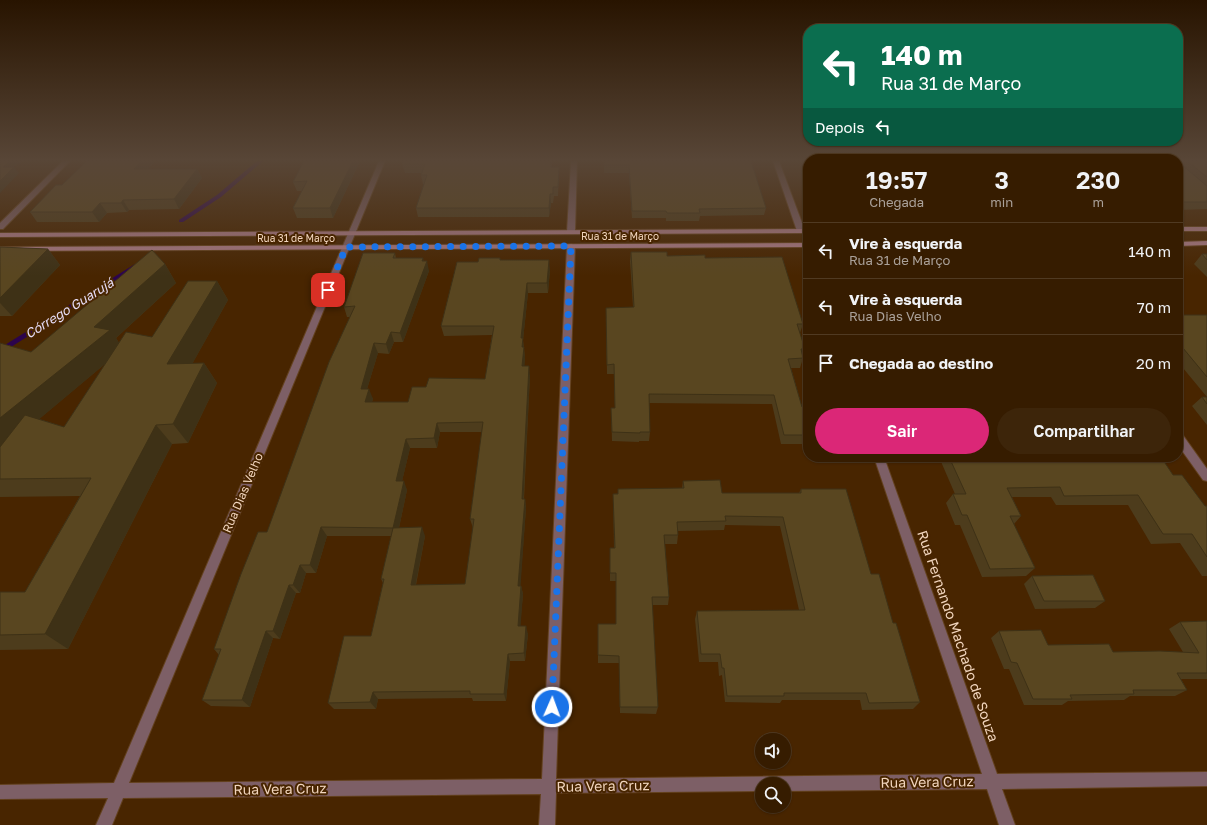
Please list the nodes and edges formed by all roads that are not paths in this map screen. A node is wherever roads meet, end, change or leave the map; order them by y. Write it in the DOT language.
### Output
graph roads {
  1 [pos="28,200"];
  2 [pos="366,200"];
  3 [pos="572,200"];
  4 [pos="791,200"];
  5 [pos="0,227"];
  6 [pos="803,228"];
  7 [pos="1183,229"];
  8 [pos="1207,229"];
  9 [pos="803,231"];
  10 [pos="571,232"];
  11 [pos="352,233"];
  12 [pos="0,235"];
  13 [pos="1183,244"];
  14 [pos="1207,244"];
  15 [pos="571,246"];
  16 [pos="346,247"];
  17 [pos="803,247"];
  18 [pos="0,249"];
  19 [pos="1183,444"];
  20 [pos="881,462"];
  21 [pos="1207,477"];
  22 [pos="1207,779"];
  23 [pos="991,781"];
  24 [pos="548,786"];
  25 [pos="118,791"];
  26 [pos="0,792"];
  27 [pos="104,825"];
  28 [pos="547,825"];
  29 [pos="1006,825"];
  1 -- 5 [label="street"];
  2 -- 11 [label="street, Rua Dias Velho"];
  3 -- 10 [label="street"];
  4 -- 6 [label="street"];
  7 -- 8 [label="main road"];
  9 -- 10 [label="main road, Rua 31 de Março"];
  10 -- 11 [label="main road, Rua 31 de Março"];
  11 -- 12 [label="main road, Rua 31 de Março"];
  11 -- 16 [label="street, Rua Dias Velho"];
  13 -- 14 [label="main road"];
  15 -- 16 [label="main road, Rua 31 de Março"];
  15 -- 17 [label="main road, Rua 31 de Março"];
  15 -- 24 [label="street"];
  16 -- 18 [label="main road, Rua 31 de Março"];
  16 -- 25 [label="street, Rua Dias Velho"];
  19 -- 21 [label="street"];
  20 -- 23 [label="street, Rua Fernando Machado de Souza"];
  22 -- 23 [label="street, Rua Vera Cruz"];
  23 -- 24 [label="street, Rua Vera Cruz"];
  23 -- 29 [label="street, Rua Fernando Machado de Souza"];
  24 -- 25 [label="street, Rua Vera Cruz"];
  24 -- 28 [label="street"];
  25 -- 26 [label="street, Rua Vera Cruz"];
  25 -- 27 [label="street, Rua Dias Velho"];
}
